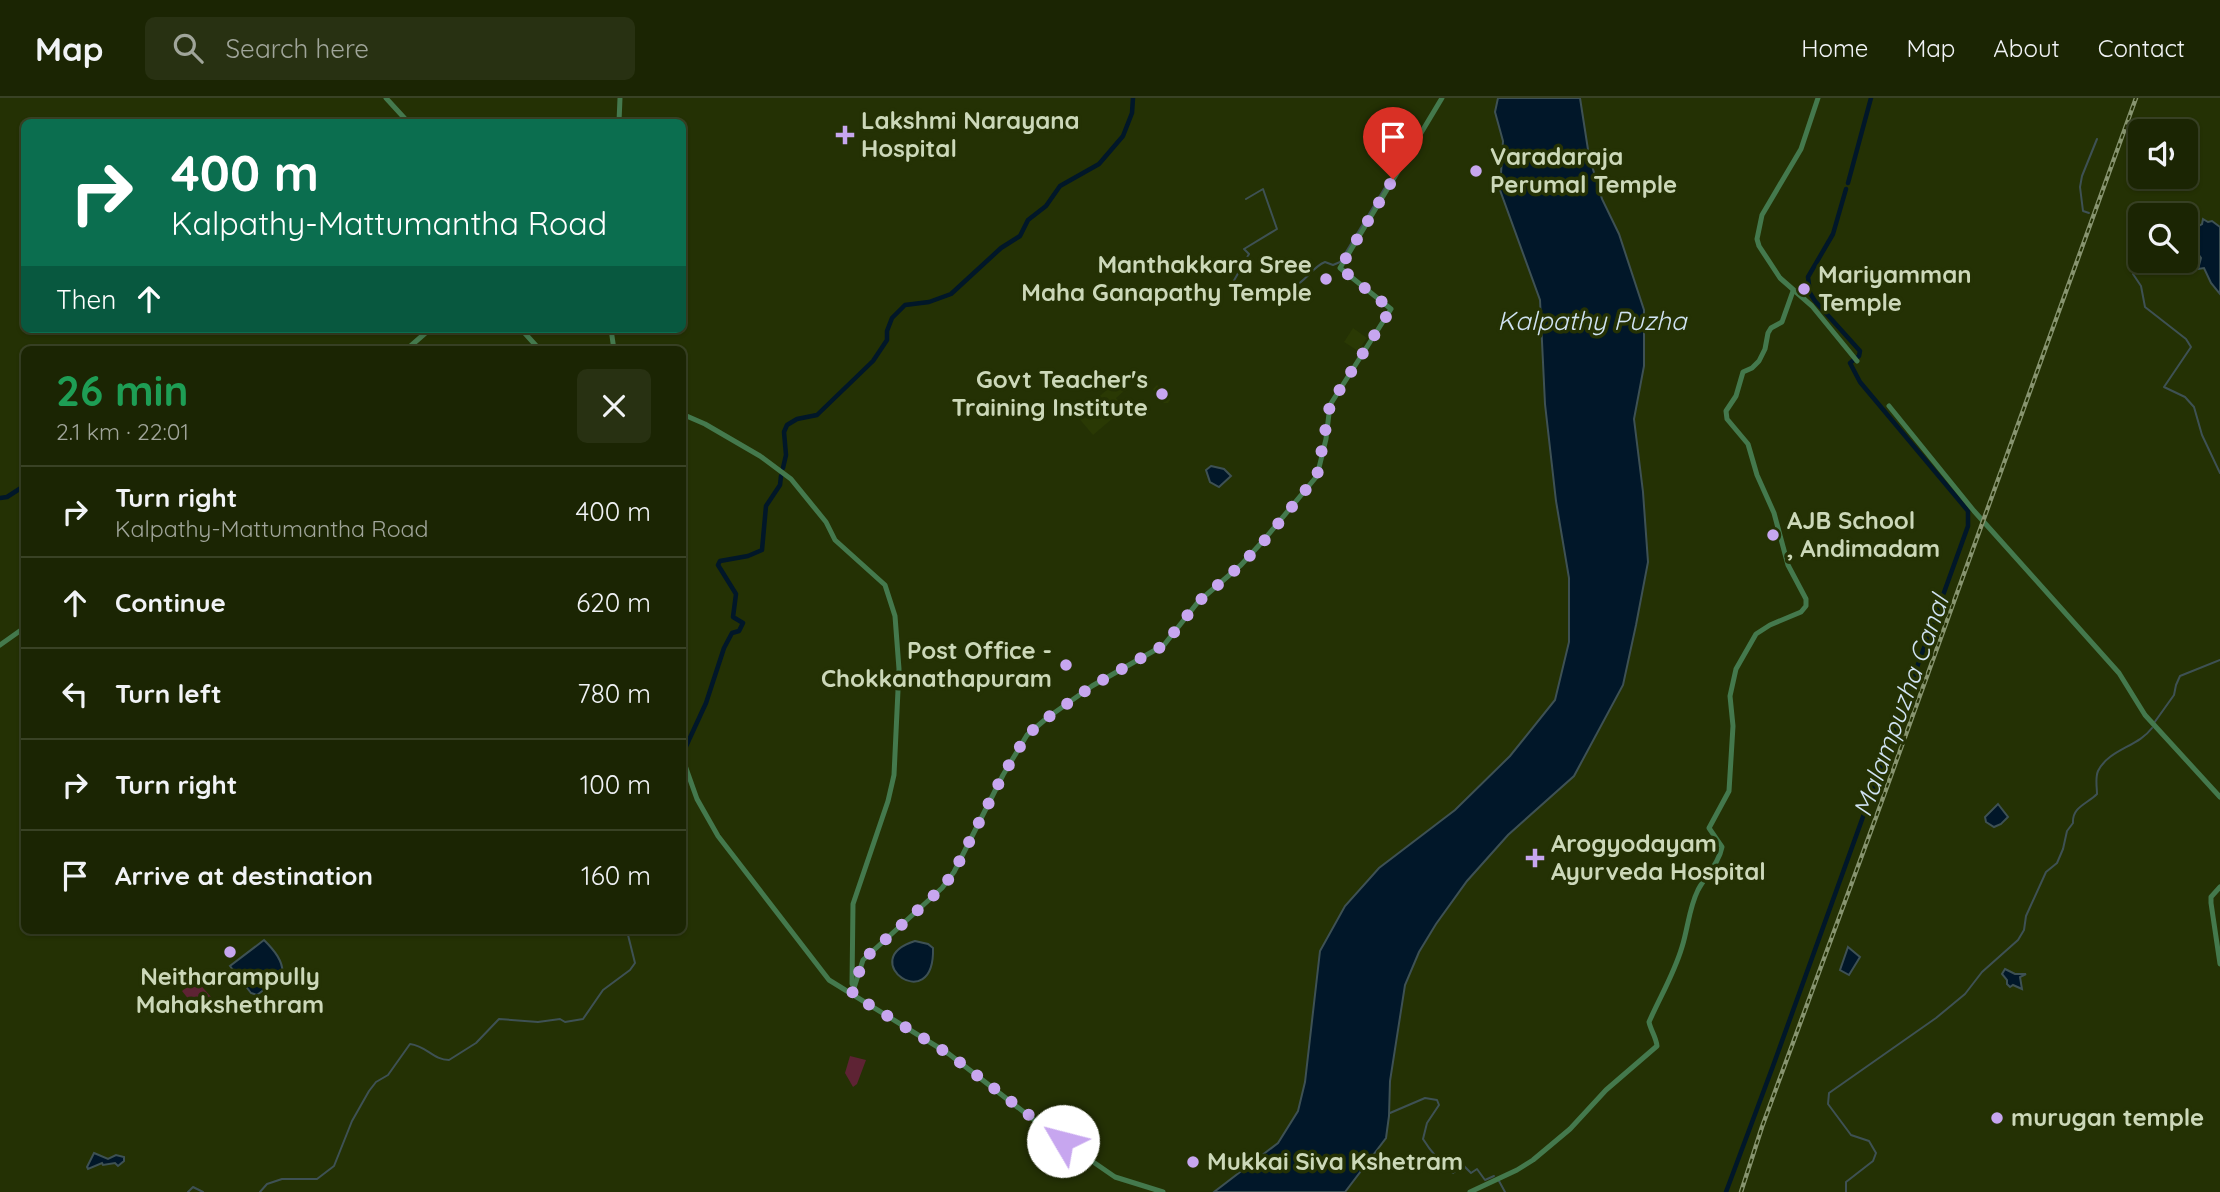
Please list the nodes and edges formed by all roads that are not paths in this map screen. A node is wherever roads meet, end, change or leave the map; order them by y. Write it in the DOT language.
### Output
graph roads {
  1 [pos="386,98"];
  2 [pos="620,98"];
  3 [pos="1443,98"];
  4 [pos="1818,98"];
  5 [pos="405,119"];
  6 [pos="619,119"];
  7 [pos="1793,291"];
  8 [pos="425,333"];
  9 [pos="525,333"];
  10 [pos="411,346"];
  11 [pos="536,346"];
  12 [pos="1855,359"];
  13 [pos="1889,406"];
  14 [pos="686,416"];
  15 [pos="21,630"];
  16 [pos="0,645"];
  17 [pos="686,769"];
  18 [pos="2220,797"];
  19 [pos="2220,887"];
  20 [pos="2220,964"];
  21 [pos="852,994"];
  22 [pos="1163,1192"];
  23 [pos="1470,1192"];
  1 -- 5 [label="street"];
  2 -- 6 [label="street"];
  3 -- 21 [label="street"];
  4 -- 7 [label="street"];
  7 -- 12 [label="street"];
  7 -- 23 [label="street"];
  8 -- 10 [label="street"];
  9 -- 11 [label="street"];
  13 -- 18 [label="street"];
  14 -- 21 [label="street"];
  15 -- 16 [label="street"];
  17 -- 21 [label="street"];
  19 -- 20 [label="street"];
  21 -- 22 [label="street"];
}
